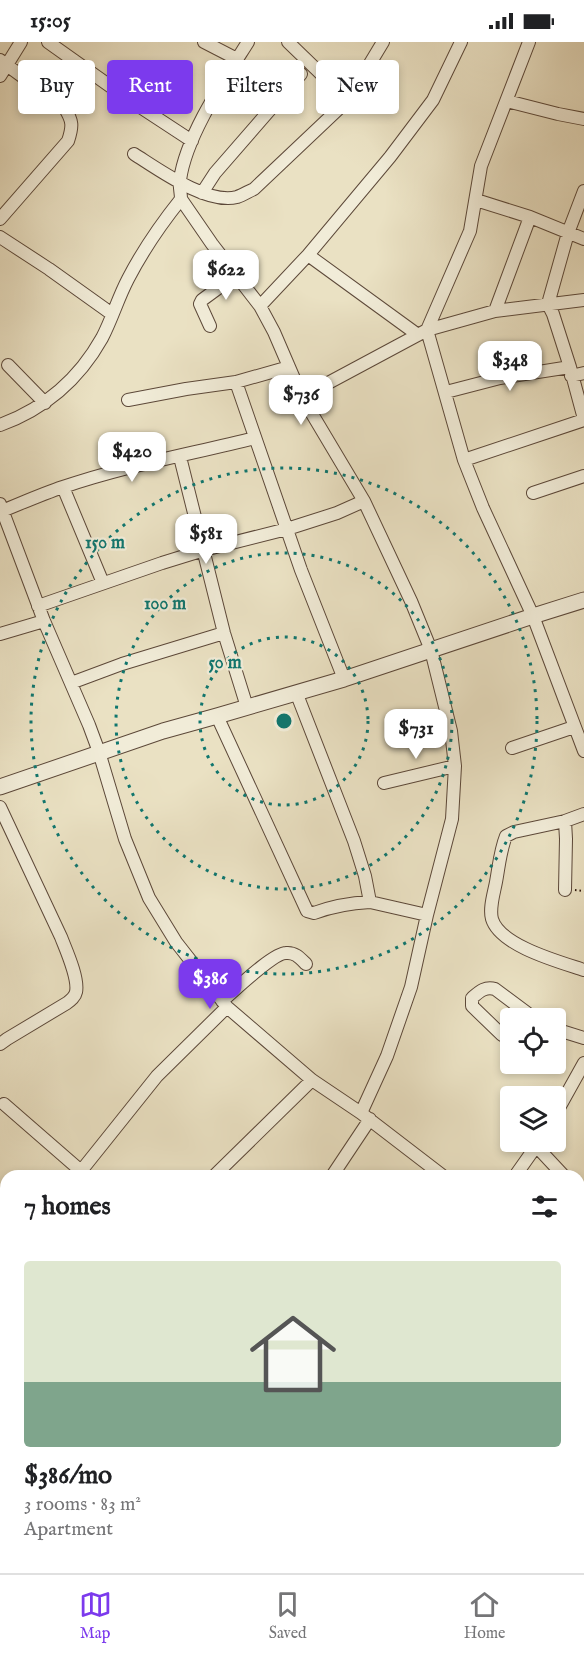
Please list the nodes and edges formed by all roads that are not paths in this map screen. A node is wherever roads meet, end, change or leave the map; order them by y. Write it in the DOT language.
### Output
graph roads {
  1 [pos="21,42"];
  2 [pos="48,42"];
  3 [pos="204,42"];
  4 [pos="248,42"];
  5 [pos="288,42"];
  6 [pos="383,42"];
  7 [pos="461,42"];
  8 [pos="529,42"];
  9 [pos="237,59"];
  10 [pos="372,60"];
  11 [pos="2,67"];
  12 [pos="316,69"];
  13 [pos="507,101"];
  14 [pos="266,114"];
  15 [pos="333,114"];
  16 [pos="584,119"];
  17 [pos="192,141"];
  18 [pos="134,154"];
  19 [pos="180,181"];
  20 [pos="584,190"];
  21 [pos="202,192"];
  22 [pos="181,199"];
  23 [pos="476,200"];
  24 [pos="530,217"];
  25 [pos="0,219"];
  26 [pos="568,233"];
  27 [pos="0,237"];
  28 [pos="584,239"];
  29 [pos="308,255"];
  30 [pos="237,275"];
  31 [pos="584,300"];
  32 [pos="548,304"];
  33 [pos="260,306"];
  34 [pos="495,310"];
  35 [pos="112,314"];
  36 [pos="210,326"];
  37 [pos="423,333"];
  38 [pos="8,365"];
  39 [pos="289,367"];
  40 [pos="570,372"];
  41 [pos="584,373"];
  42 [pos="236,382"];
  43 [pos="446,392"];
  44 [pos="302,397"];
  45 [pos="128,400"];
  46 [pos="45,403"];
  47 [pos="584,420"];
  48 [pos="0,426"];
  49 [pos="255,438"];
  50 [pos="180,457"];
  51 [pos="464,460"];
  52 [pos="584,476"];
  53 [pos="63,487"];
  54 [pos="533,493"];
  55 [pos="364,501"];
  56 [pos="2,514"];
  57 [pos="287,529"];
  58 [pos="204,550"];
  59 [pos="103,583"];
  60 [pos="584,600"];
  61 [pos="38,606"];
  62 [pos="533,616"];
  63 [pos="44,621"];
  64 [pos="224,633"];
  65 [pos="0,634"];
  66 [pos="431,650"];
  67 [pos="344,679"];
  68 [pos="71,683"];
  69 [pos="296,692"];
  70 [pos="247,707"];
  71 [pos="217,716"];
  72 [pos="574,727"];
  73 [pos="512,748"];
  74 [pos="99,752"];
  75 [pos="584,752"];
  76 [pos="455,766"];
  77 [pos="384,783"];
  78 [pos="0,787"];
  79 [pos="0,807"];
  80 [pos="584,814"];
  81 [pos="565,821"];
  82 [pos="565,890"];
  83 [pos="370,902"];
  84 [pos="427,915"];
  85 [pos="306,964"];
  86 [pos="584,970"];
  87 [pos="225,1004"];
  88 [pos="521,1008"];
  89 [pos="566,1032"];
  90 [pos="500,1033"];
  91 [pos="584,1038"];
  92 [pos="0,1044"];
  93 [pos="584,1063"];
  94 [pos="312,1080"];
  95 [pos="566,1096"];
  96 [pos="4,1104"];
  97 [pos="365,1116"];
  98 [pos="532,1152"];
  99 [pos="544,1152"];
  100 [pos="76,1170"];
  101 [pos="81,1170"];
  102 [pos="221,1170"];
  103 [pos="335,1170"];
  104 [pos="435,1170"];
  105 [pos="519,1170"];
  106 [pos="559,1170"];
  1 -- 11 [label="street"];
  2 -- 17 [label="street"];
  3 -- 9 [label="street"];
  4 -- 9 [label="street"];
  5 -- 12 [label="street"];
  6 -- 10 [label="street"];
  7 -- 29 [label="street"];
  8 -- 13 [label="street"];
  9 -- 17 [label="street"];
  11 -- 25 [label="street"];
  13 -- 16 [label="street"];
  13 -- 23 [label="street"];
  14 -- 21 [label="street"];
  15 -- 21 [label="street"];
  17 -- 19 [label="street"];
  18 -- 19 [label="street"];
  19 -- 21 [label="street"];
  19 -- 22 [label="street"];
  20 -- 26 [label="street"];
  22 -- 30 [label="street"];
  22 -- 35 [label="street"];
  23 -- 24 [label="street"];
  23 -- 37 [label="street"];
  24 -- 26 [label="street"];
  24 -- 34 [label="street"];
  26 -- 28 [label="street"];
  26 -- 32 [label="street"];
  27 -- 35 [label="street"];
  29 -- 33 [label="street"];
  29 -- 37 [label="street"];
  30 -- 33 [label="street"];
  30 -- 36 [label="street"];
  31 -- 32 [label="street"];
  32 -- 34 [label="street"];
  32 -- 40 [label="street"];
  33 -- 39 [label="street"];
  34 -- 37 [label="street"];
  35 -- 46 [label="street"];
  37 -- 43 [label="street"];
  37 -- 44 [label="street"];
  38 -- 46 [label="street"];
  39 -- 42 [label="street"];
  39 -- 44 [label="street"];
  40 -- 41 [label="street"];
  40 -- 43 [label="street"];
  40 -- 47 [label="street"];
  42 -- 45 [label="street"];
  42 -- 49 [label="street"];
  43 -- 51 [label="street"];
  44 -- 55 [label="street"];
  46 -- 48 [label="street"];
  47 -- 51 [label="street"];
  49 -- 50 [label="street"];
  49 -- 57 [label="street"];
  50 -- 53 [label="street"];
  50 -- 58 [label="street"];
  51 -- 62 [label="street"];
  52 -- 54 [label="street"];
  53 -- 56 [label="street"];
  53 -- 59 [label="street"];
  55 -- 57 [label="street"];
  55 -- 66 [label="street"];
  56 -- 61 [label="street"];
  57 -- 58 [label="street"];
  57 -- 67 [label="street"];
  58 -- 59 [label="street"];
  58 -- 64 [label="street"];
  59 -- 61 [label="street"];
  60 -- 62 [label="street"];
  61 -- 63 [label="street"];
  62 -- 66 [label="street"];
  62 -- 72 [label="street"];
  63 -- 65 [label="street"];
  63 -- 68 [label="street"];
  64 -- 68 [label="street"];
  64 -- 70 [label="street"];
  66 -- 67 [label="street"];
  66 -- 76 [label="street"];
  67 -- 69 [label="street"];
  68 -- 74 [label="street"];
  69 -- 70 [label="street"];
  69 -- 83 [label="street"];
  70 -- 71 [label="street"];
  71 -- 74 [label="street"];
  71 -- 83 [label="street"];
  72 -- 73 [label="street"];
  72 -- 75 [label="street"];
  74 -- 78 [label="street"];
  74 -- 87 [label="street"];
  76 -- 77 [label="street"];
  76 -- 84 [label="street"];
  79 -- 92 [label="street"];
  80 -- 81 [label="street"];
  81 -- 82 [label="street"];
  81 -- 86 [label="street"];
  83 -- 84 [label="street"];
  84 -- 97 [label="street"];
  85 -- 87 [label="street"];
  87 -- 94 [label="street"];
  87 -- 101 [label="street"];
  88 -- 90 [label="street"];
  89 -- 91 [label="street"];
  93 -- 95 [label="street"];
  94 -- 97 [label="street"];
  94 -- 102 [label="street"];
  96 -- 100 [label="street"];
  97 -- 103 [label="street"];
  97 -- 104 [label="street"];
  98 -- 105 [label="street"];
  99 -- 106 [label="street"];
}
